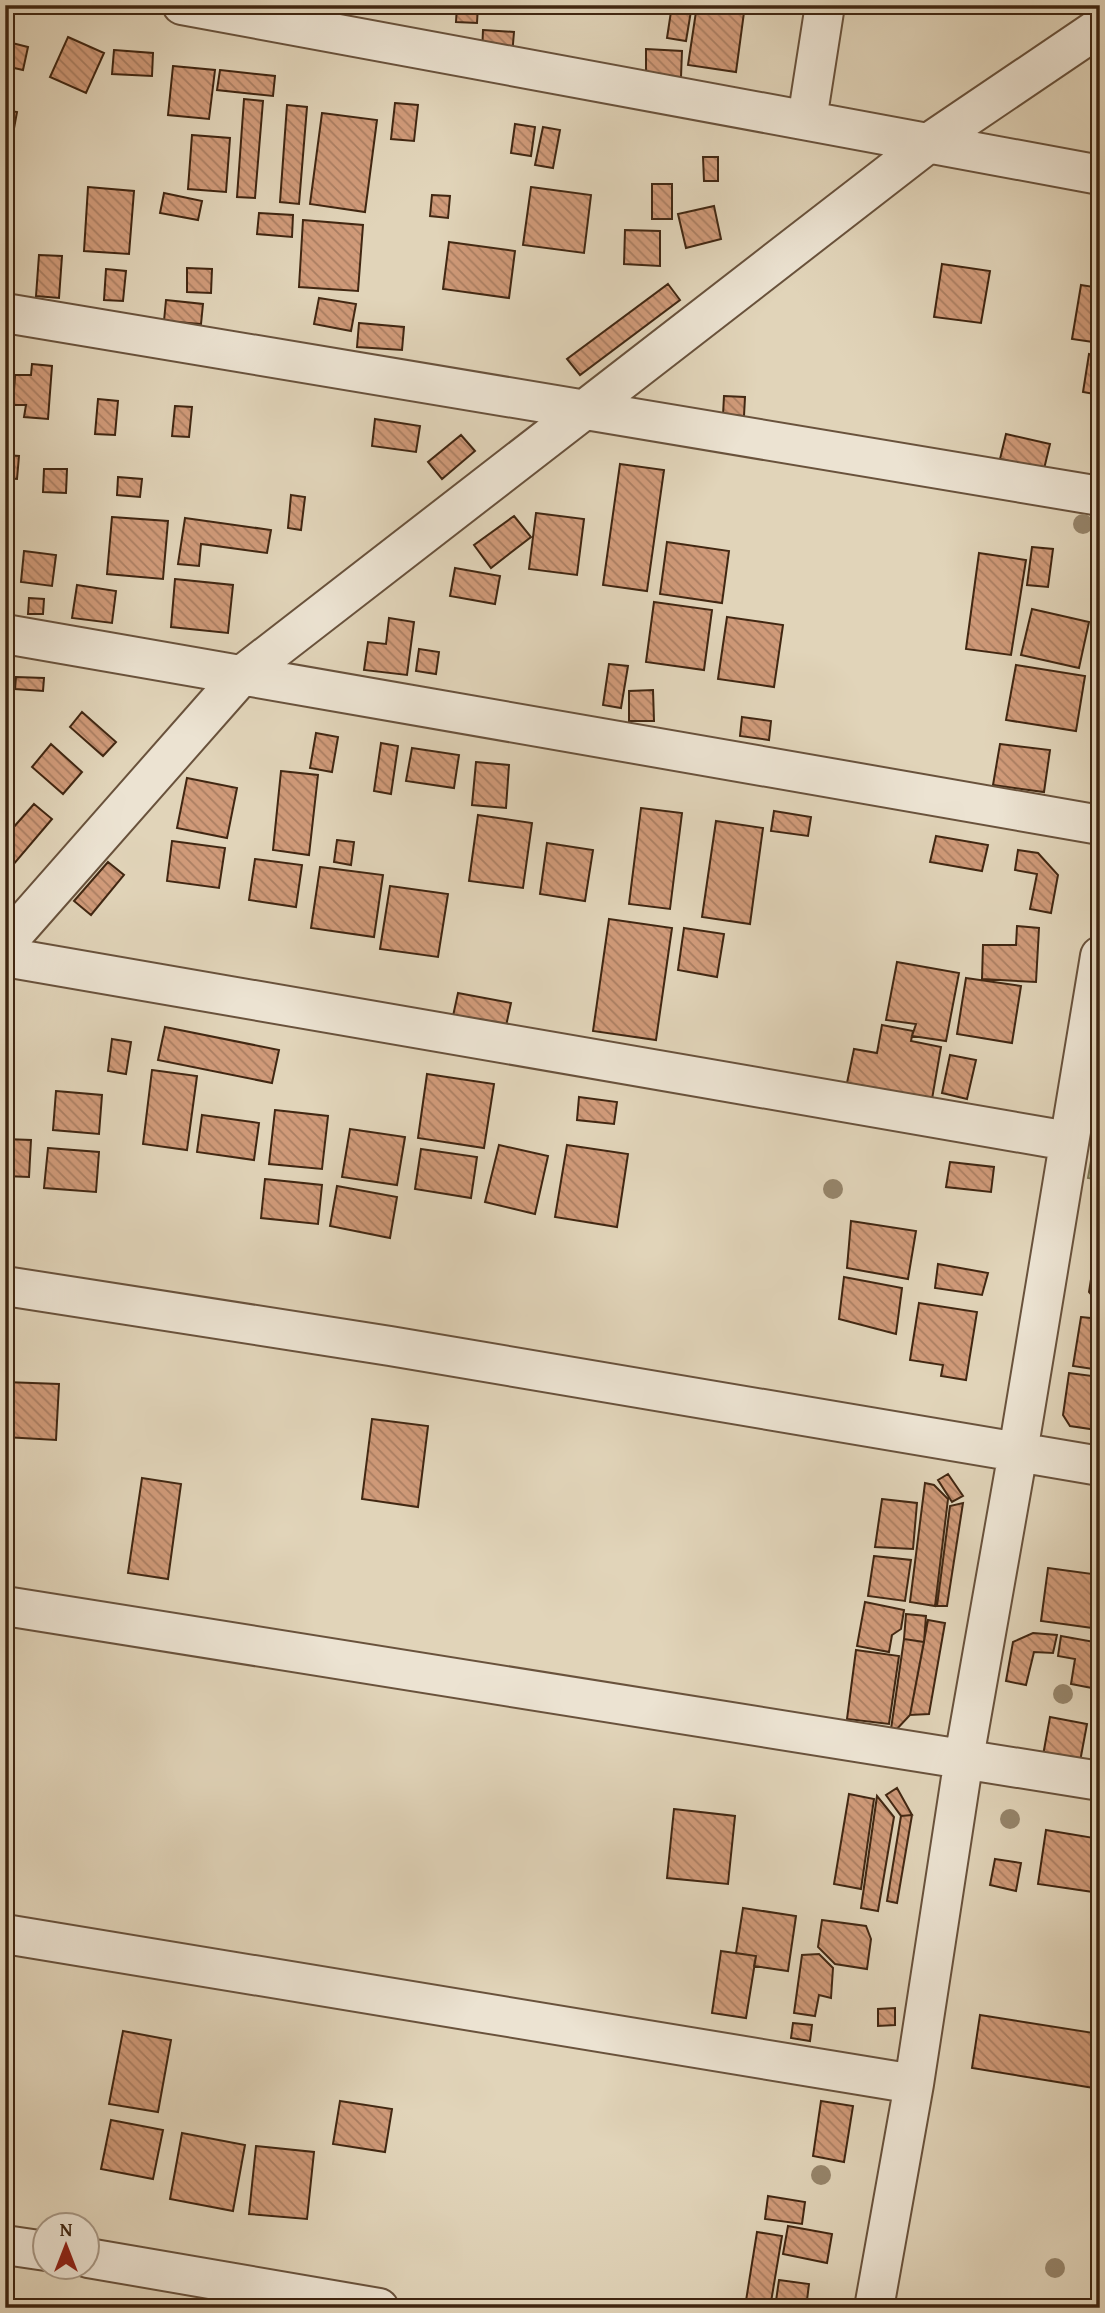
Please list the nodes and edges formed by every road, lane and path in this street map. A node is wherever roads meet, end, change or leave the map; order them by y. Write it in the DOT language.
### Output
graph roads {
  1 [pos="182,5"];
  2 [pos="825,5"];
  3 [pos="1100,27"];
  4 [pos="807,120"];
  5 [pos="930,142"];
  6 [pos="1100,175"];
  7 [pos="5,313"];
  8 [pos="587,409"];
  9 [pos="1100,496"];
  10 [pos="5,634"];
  11 [pos="242,675"];
  12 [pos="1100,825"];
  13 [pos="5,944"];
  14 [pos="1100,956"];
  15 [pos="5,957"];
  16 [pos="1068,1142"];
  17 [pos="5,1286"];
  18 [pos="1018,1452"];
  19 [pos="1100,1466"];
  20 [pos="5,1606"];
  21 [pos="964,1758"];
  22 [pos="1100,1781"];
  23 [pos="5,1934"];
  24 [pos="914,2084"];
  25 [pos="5,2245"];
  26 [pos="32,2249"];
  27 [pos="102,2260"];
  28 [pos="379,2308"];
  29 [pos="874,2308"];
  1 -- 4 [label="street"];
  2 -- 4 [label="street"];
  3 -- 5 [label="street"];
  4 -- 5 [label="street"];
  5 -- 6 [label="street"];
  5 -- 8 [label="street"];
  7 -- 8 [label="street"];
  8 -- 9 [label="street"];
  8 -- 11 [label="street"];
  10 -- 11 [label="street"];
  11 -- 12 [label="street"];
  11 -- 13 [label="street"];
  14 -- 16 [label="street"];
  15 -- 16 [label="street"];
  16 -- 18 [label="street"];
  17 -- 18 [label="street"];
  18 -- 19 [label="street"];
  18 -- 21 [label="street"];
  20 -- 21 [label="street"];
  21 -- 22 [label="street"];
  21 -- 24 [label="street"];
  23 -- 24 [label="street"];
  24 -- 29 [label="street"];
  25 -- 26 [label="street"];
  27 -- 28 [label="street"];
}
